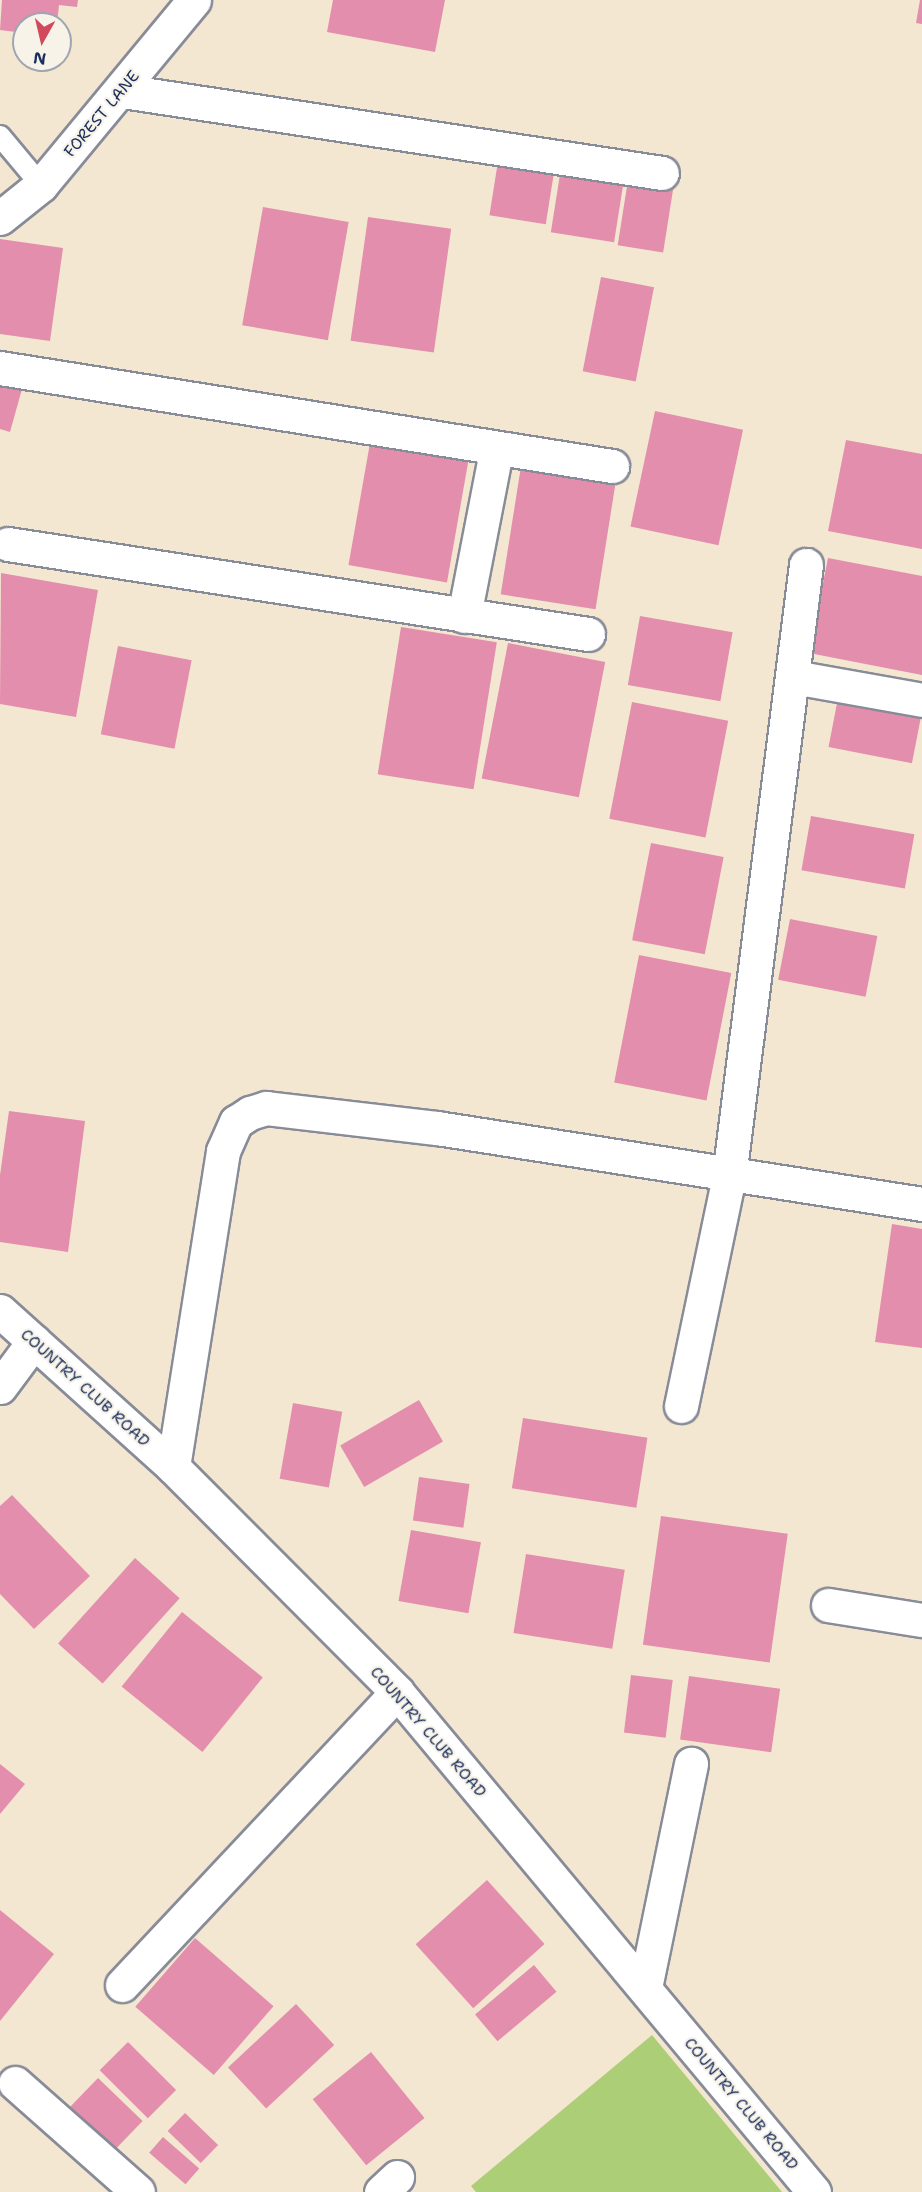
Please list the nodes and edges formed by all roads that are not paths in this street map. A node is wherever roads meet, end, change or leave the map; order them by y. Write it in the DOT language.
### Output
graph roads {
  1 [pos="194,0"];
  2 [pos="123,91"];
  3 [pos="0,136"];
  4 [pos="662,173"];
  5 [pos="41,185"];
  6 [pos="0,218"];
  7 [pos="0,368"];
  8 [pos="496,451"];
  9 [pos="612,466"];
  10 [pos="8,544"];
  11 [pos="806,564"];
  12 [pos="464,616"];
  13 [pos="588,634"];
  14 [pos="794,677"];
  15 [pos="922,700"];
  16 [pos="729,1176"];
  17 [pos="922,1204"];
  18 [pos="0,1311"];
  19 [pos="34,1341"];
  20 [pos="0,1387"];
  21 [pos="681,1406"];
  22 [pos="173,1467"];
  23 [pos="828,1605"];
  24 [pos="922,1620"];
  25 [pos="397,1692"];
  26 [pos="691,1764"];
  27 [pos="122,1985"];
  28 [pos="645,1988"];
  29 [pos="15,2083"];
  30 [pos="138,2192"];
  31 [pos="814,2192"];
  1 -- 2 [label="street, FOREST LANE"];
  2 -- 4 [label="street"];
  2 -- 5 [label="street, FOREST LANE"];
  3 -- 5 [label="lane"];
  5 -- 6 [label="street, FOREST LANE"];
  7 -- 8 [label="street"];
  8 -- 9 [label="street"];
  8 -- 12 [label="street"];
  10 -- 12 [label="street"];
  11 -- 14 [label="street"];
  12 -- 13 [label="street"];
  14 -- 15 [label="street"];
  14 -- 16 [label="street"];
  16 -- 17 [label="street"];
  16 -- 21 [label="street"];
  16 -- 22 [label="street"];
  18 -- 19 [label="street, COUNTRY CLUB ROAD"];
  19 -- 20 [label="street"];
  19 -- 22 [label="street, COUNTRY CLUB ROAD"];
  22 -- 25 [label="street, COUNTRY CLUB ROAD"];
  23 -- 24 [label="street"];
  25 -- 27 [label="street"];
  25 -- 28 [label="street, COUNTRY CLUB ROAD"];
  26 -- 28 [label="street"];
  28 -- 31 [label="street, COUNTRY CLUB ROAD"];
  29 -- 30 [label="street"];
}
